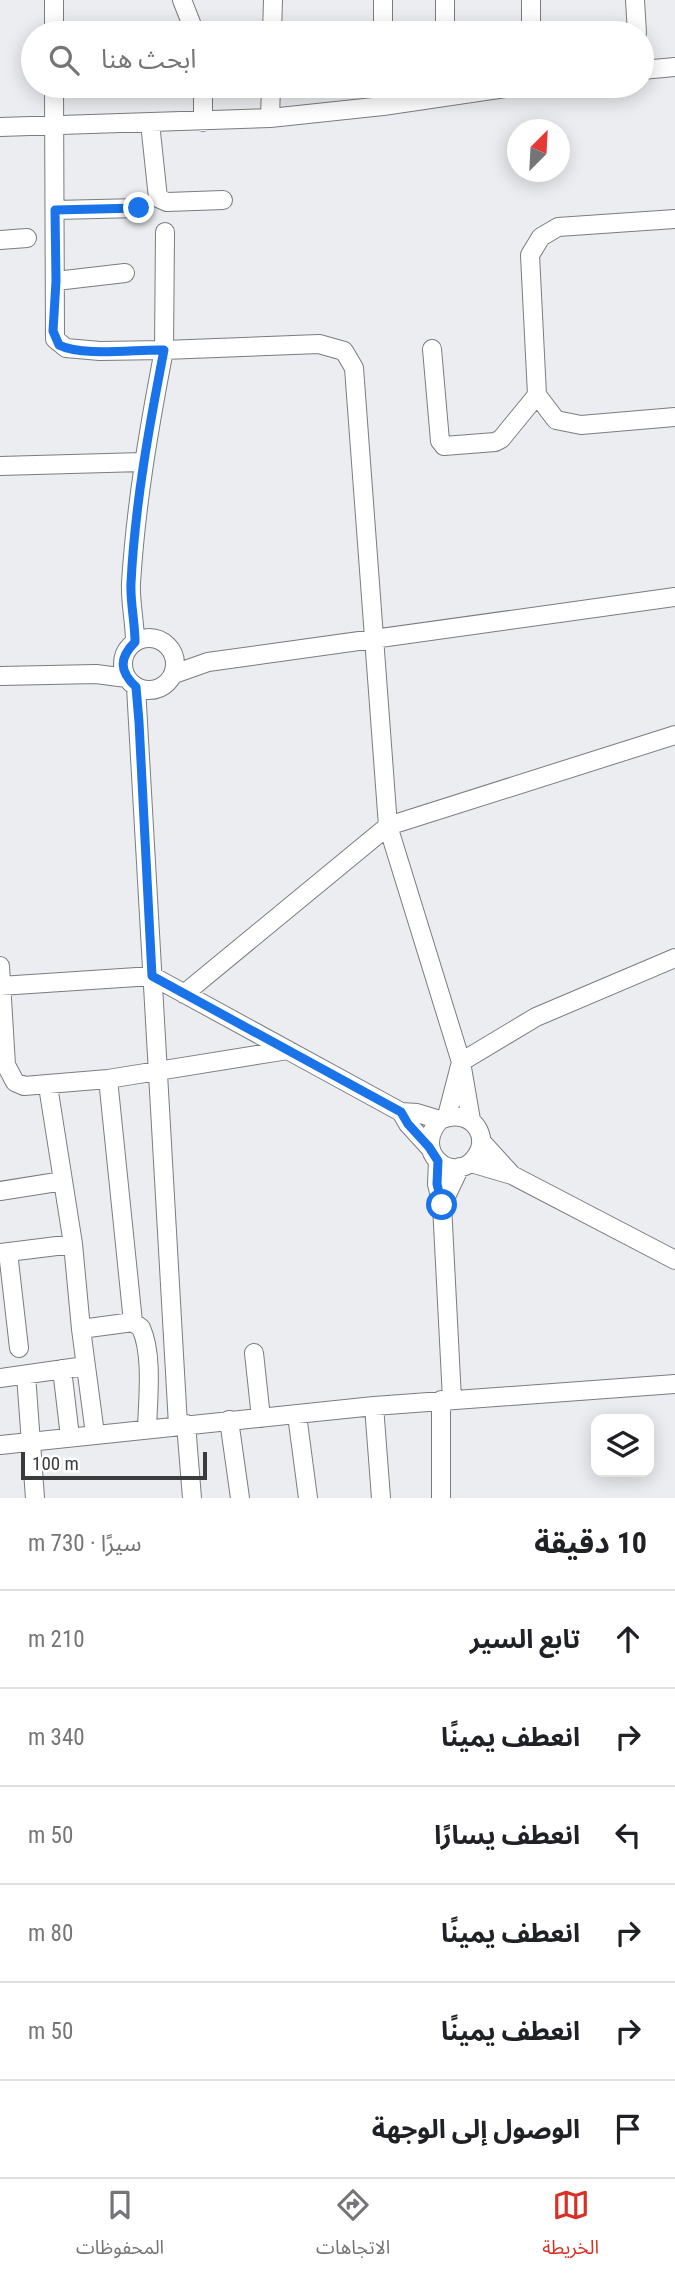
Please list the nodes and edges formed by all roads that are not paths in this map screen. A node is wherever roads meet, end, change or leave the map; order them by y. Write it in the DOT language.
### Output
graph roads {
  1 [pos="54,0"];
  2 [pos="182,0"];
  3 [pos="273,0"];
  4 [pos="383,0"];
  5 [pos="445,0"];
  6 [pos="531,0"];
  7 [pos="635,0"];
  8 [pos="54,21"];
  9 [pos="190,21"];
  10 [pos="272,21"];
  11 [pos="383,21"];
  12 [pos="445,21"];
  13 [pos="531,21"];
  14 [pos="636,21"];
  15 [pos="675,67"];
  16 [pos="654,69"];
  17 [pos="54,98"];
  18 [pos="203,98"];
  19 [pos="271,98"];
  20 [pos="383,98"];
  21 [pos="416,98"];
  22 [pos="383,106"];
  23 [pos="270,118"];
  24 [pos="150,122"];
  25 [pos="203,122"];
  26 [pos="55,123"];
  27 [pos="0,127"];
  28 [pos="223,200"];
  29 [pos="139,208"];
  30 [pos="55,210"];
  31 [pos="675,219"];
  32 [pos="165,232"];
  33 [pos="27,238"];
  34 [pos="0,240"];
  35 [pos="125,273"];
  36 [pos="56,281"];
  37 [pos="432,349"];
  38 [pos="164,350"];
  39 [pos="537,395"];
  40 [pos="675,417"];
  41 [pos="142,462"];
  42 [pos="0,466"];
  43 [pos="675,597"];
  44 [pos="376,638"];
  45 [pos="143,640"];
  46 [pos="174,654"];
  47 [pos="208,662"];
  48 [pos="174,674"];
  49 [pos="0,676"];
  50 [pos="128,676"];
  51 [pos="159,689"];
  52 [pos="139,722"];
  53 [pos="675,734"];
  54 [pos="388,826"];
  55 [pos="675,958"];
  56 [pos="0,966"];
  57 [pos="152,976"];
  58 [pos="0,986"];
  59 [pos="184,994"];
  60 [pos="288,1050"];
  61 [pos="461,1062"];
  62 [pos="158,1072"];
  63 [pos="108,1080"];
  64 [pos="48,1086"];
  65 [pos="401,1112"];
  66 [pos="443,1118"];
  67 [pos="471,1120"];
  68 [pos="481,1141"];
  69 [pos="433,1154"];
  70 [pos="465,1165"];
  71 [pos="512,1175"];
  72 [pos="63,1181"];
  73 [pos="0,1191"];
  74 [pos="442,1205"];
  75 [pos="74,1244"];
  76 [pos="4,1252"];
  77 [pos="675,1260"];
  78 [pos="133,1322"];
  79 [pos="81,1329"];
  80 [pos="19,1348"];
  81 [pos="254,1353"];
  82 [pos="85,1366"];
  83 [pos="62,1369"];
  84 [pos="26,1375"];
  85 [pos="0,1378"];
  86 [pos="675,1384"];
  87 [pos="447,1399"];
  88 [pos="374,1406"];
  89 [pos="297,1415"];
  90 [pos="261,1418"];
  91 [pos="229,1420"];
  92 [pos="182,1425"];
  93 [pos="148,1428"];
  94 [pos="94,1434"];
  95 [pos="70,1437"];
  96 [pos="32,1441"];
  97 [pos="0,1445"];
  98 [pos="35,1498"];
  99 [pos="192,1498"];
  100 [pos="240,1498"];
  101 [pos="309,1498"];
  102 [pos="381,1498"];
  103 [pos="440,1498"];
  1 -- 8 [label="street"];
  2 -- 9 [label="street"];
  3 -- 10 [label="street"];
  4 -- 11 [label="street"];
  5 -- 12 [label="street"];
  6 -- 13 [label="street"];
  7 -- 14 [label="street"];
  15 -- 16 [label="street"];
  17 -- 26 [label="street"];
  18 -- 25 [label="street"];
  19 -- 23 [label="street"];
  20 -- 22 [label="street"];
  21 -- 22 [label="street"];
  22 -- 23 [label="street"];
  23 -- 25 [label="street"];
  24 -- 25 [label="street"];
  24 -- 26 [label="street"];
  24 -- 28 [label="street"];
  26 -- 27 [label="street"];
  26 -- 30 [label="street"];
  29 -- 30 [label="street"];
  30 -- 36 [label="street"];
  31 -- 39 [label="street"];
  32 -- 38 [label="street"];
  33 -- 34 [label="street"];
  35 -- 36 [label="street"];
  36 -- 38 [label="street"];
  37 -- 39 [label="street"];
  38 -- 41 [label="street"];
  38 -- 44 [label="street"];
  39 -- 40 [label="street"];
  41 -- 42 [label="street"];
  41 -- 45 [label="street"];
  43 -- 44 [label="street"];
  44 -- 47 [label="street"];
  44 -- 54 [label="street"];
  45 -- 46 [label="street"];
  45 -- 50 [label="street"];
  46 -- 47 [label="street"];
  46 -- 48 [label="street"];
  47 -- 48 [label="street"];
  48 -- 51 [label="street"];
  49 -- 50 [label="street"];
  50 -- 51 [label="street"];
  50 -- 52 [label="street"];
  51 -- 52 [label="street"];
  52 -- 57 [label="street"];
  53 -- 54 [label="street"];
  54 -- 59 [label="street"];
  54 -- 61 [label="street"];
  55 -- 61 [label="street"];
  56 -- 58 [label="street"];
  57 -- 58 [label="street"];
  57 -- 59 [label="street"];
  57 -- 62 [label="street"];
  58 -- 64 [label="street"];
  59 -- 60 [label="street"];
  60 -- 62 [label="street"];
  60 -- 65 [label="street"];
  61 -- 66 [label="street"];
  61 -- 67 [label="street"];
  62 -- 63 [label="street"];
  62 -- 92 [label="street"];
  63 -- 64 [label="street"];
  63 -- 78 [label="street"];
  64 -- 72 [label="street"];
  65 -- 66 [label="street"];
  65 -- 69 [label="street"];
  66 -- 67 [label="street"];
  66 -- 69 [label="street"];
  67 -- 68 [label="street"];
  68 -- 70 [label="street"];
  68 -- 71 [label="street"];
  69 -- 70 [label="street"];
  69 -- 74 [label="street"];
  70 -- 71 [label="street"];
  70 -- 74 [label="street"];
  71 -- 77 [label="street"];
  72 -- 73 [label="street"];
  72 -- 75 [label="street"];
  74 -- 87 [label="street"];
  75 -- 76 [label="street"];
  75 -- 79 [label="street"];
  76 -- 80 [label="street"];
  78 -- 79 [label="street"];
  78 -- 93 [label="street"];
  79 -- 82 [label="street"];
  81 -- 90 [label="street"];
  82 -- 83 [label="street"];
  82 -- 94 [label="street"];
  83 -- 84 [label="street"];
  83 -- 95 [label="street"];
  84 -- 85 [label="street"];
  84 -- 96 [label="street"];
  86 -- 87 [label="street"];
  87 -- 88 [label="street"];
  87 -- 103 [label="street"];
  88 -- 89 [label="street"];
  88 -- 102 [label="street"];
  89 -- 90 [label="street"];
  89 -- 101 [label="street"];
  90 -- 91 [label="street"];
  91 -- 92 [label="street"];
  91 -- 100 [label="street"];
  92 -- 93 [label="street"];
  92 -- 99 [label="street"];
  93 -- 94 [label="street"];
  94 -- 95 [label="street"];
  95 -- 96 [label="street"];
  96 -- 97 [label="street"];
  96 -- 98 [label="street"];
}
